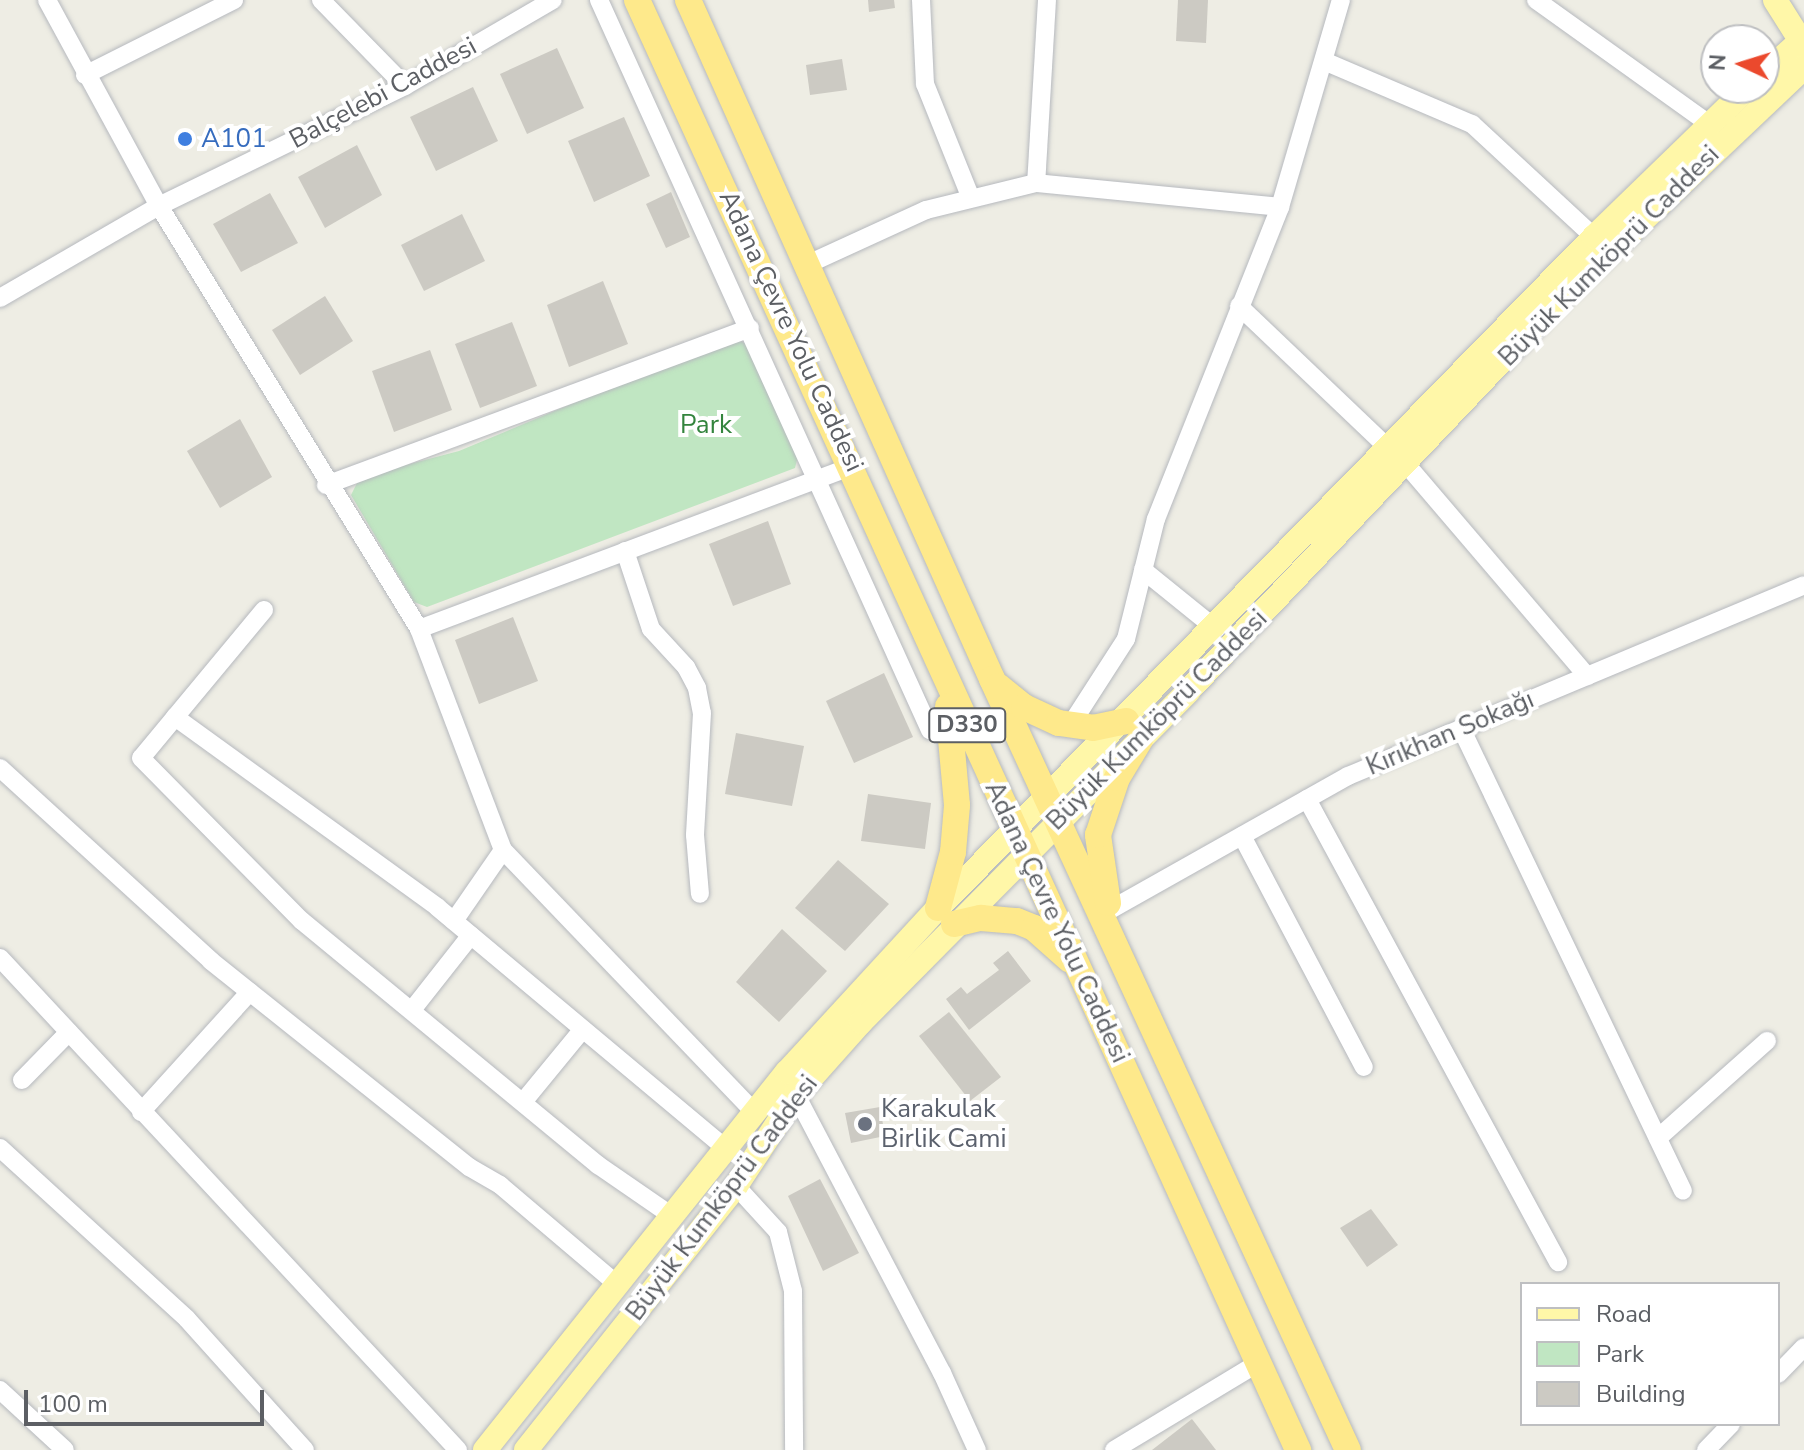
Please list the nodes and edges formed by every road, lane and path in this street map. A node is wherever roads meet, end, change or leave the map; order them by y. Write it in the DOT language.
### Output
graph roads {
  1 [pos="47,0"];
  2 [pos="234,0"];
  3 [pos="321,0"];
  4 [pos="553,0"];
  5 [pos="599,0"];
  6 [pos="637,0"];
  7 [pos="688,0"];
  8 [pos="921,0"];
  9 [pos="1047,0"];
  10 [pos="1341,0"];
  11 [pos="1536,0"];
  12 [pos="1775,0"];
  13 [pos="1803,41"];
  14 [pos="1780,60"];
  15 [pos="1324,61"];
  16 [pos="1804,67"];
  17 [pos="85,75"];
  18 [pos="405,86"];
  19 [pos="1731,104"];
  20 [pos="1709,124"];
  21 [pos="1036,183"];
  22 [pos="970,196"];
  23 [pos="159,206"];
  24 [pos="1280,207"];
  25 [pos="1594,237"];
  26 [pos="806,265"];
  27 [pos="0,298"];
  28 [pos="1239,306"];
  29 [pos="750,328"];
  30 [pos="1397,457"];
  31 [pos="853,466"];
  32 [pos="818,479"];
  33 [pos="326,485"];
  34 [pos="625,551"];
  35 [pos="1143,570"];
  36 [pos="1804,585"];
  37 [pos="264,610"];
  38 [pos="419,629"];
  39 [pos="1216,629"];
  40 [pos="940,667"];
  41 [pos="1587,676"];
  42 [pos="992,679"];
  43 [pos="175,717"];
  44 [pos="1070,726"];
  45 [pos="1461,728"];
  46 [pos="930,730"];
  47 [pos="1133,731"];
  48 [pos="0,768"];
  49 [pos="1307,799"];
  50 [pos="1052,811"];
  51 [pos="1242,836"];
  52 [pos="1021,842"];
  53 [pos="503,850"];
  54 [pos="700,894"];
  55 [pos="1110,910"];
  56 [pos="946,916"];
  57 [pos="454,921"];
  58 [pos="471,935"];
  59 [pos="0,958"];
  60 [pos="1120,961"];
  61 [pos="1080,970"];
  62 [pos="250,992"];
  63 [pos="412,1010"];
  64 [pos="583,1029"];
  65 [pos="69,1032"];
  66 [pos="1767,1041"];
  67 [pos="1364,1067"];
  68 [pos="22,1080"];
  69 [pos="796,1095"];
  70 [pos="523,1102"];
  71 [pos="141,1112"];
  72 [pos="755,1113"];
  73 [pos="1658,1138"];
  74 [pos="0,1148"];
  75 [pos="726,1149"];
  76 [pos="736,1186"];
  77 [pos="1683,1191"];
  78 [pos="672,1216"];
  79 [pos="1558,1262"];
  80 [pos="618,1285"];
  81 [pos="1804,1347"];
  82 [pos="1258,1363"];
  83 [pos="1780,1372"];
  84 [pos="0,1390"];
  85 [pos="1729,1426"];
  86 [pos="65,1450"];
  87 [pos="305,1450"];
  88 [pos="458,1450"];
  89 [pos="485,1450"];
  90 [pos="526,1450"];
  91 [pos="794,1450"];
  92 [pos="977,1450"];
  93 [pos="1114,1450"];
  94 [pos="1298,1450"];
  95 [pos="1348,1450"];
  96 [pos="1706,1450"];
  1 -- 17 [label="street"];
  2 -- 17 [label="street"];
  3 -- 18 [label="street"];
  4 -- 18 [label="street, Balçelebi Caddesi"];
  5 -- 29 [label="street"];
  6 -- 31 [label="highway, Adana Çevre Yolu Caddesi / D330"];
  7 -- 26 [label="highway, Adana Çevre Yolu Caddesi / D330"];
  8 -- 22 [label="street"];
  9 -- 21 [label="street"];
  10 -- 15 [label="street"];
  11 -- 20 [label="street"];
  12 -- 13 [label="main road"];
  13 -- 14 [label="main road"];
  15 -- 24 [label="street"];
  15 -- 25 [label="street"];
  16 -- 30 [label="main road, Büyük Kumköprü Caddesi"];
  17 -- 23 [label="street"];
  18 -- 23 [label="street, Balçelebi Caddesi"];
  19 -- 20 [label="main road, Büyük Kumköprü Caddesi"];
  20 -- 25 [label="main road, Büyük Kumköprü Caddesi"];
  21 -- 22 [label="street"];
  21 -- 24 [label="street"];
  22 -- 26 [label="street"];
  23 -- 27 [label="street, Balçelebi Caddesi"];
  23 -- 33 [label="street"];
  24 -- 28 [label="street"];
  25 -- 30 [label="main road, Büyük Kumköprü Caddesi"];
  26 -- 42 [label="highway, Adana Çevre Yolu Caddesi / D330"];
  28 -- 30 [label="street"];
  28 -- 35 [label="street"];
  29 -- 32 [label="street"];
  29 -- 33 [label="street"];
  30 -- 39 [label="main road, Büyük Kumköprü Caddesi"];
  30 -- 41 [label="street"];
  30 -- 47 [label="main road, Büyük Kumköprü Caddesi"];
  31 -- 32 [label="street"];
  31 -- 40 [label="highway, Adana Çevre Yolu Caddesi / D330"];
  32 -- 34 [label="street"];
  32 -- 46 [label="street"];
  33 -- 38 [label="street"];
  34 -- 38 [label="street"];
  34 -- 54 [label="street"];
  35 -- 39 [label="street"];
  35 -- 44 [label="street"];
  36 -- 41 [label="street, Kırıkhan Sokağı"];
  37 -- 43 [label="street"];
  38 -- 53 [label="street"];
  39 -- 47 [label="main road, Büyük Kumköprü Caddesi"];
  40 -- 52 [label="highway, Adana Çevre Yolu Caddesi / D330"];
  40 -- 56 [label="highway"];
  41 -- 45 [label="street, Kırıkhan Sokağı"];
  42 -- 44 [label="highway"];
  42 -- 50 [label="highway, Adana Çevre Yolu Caddesi / D330"];
  43 -- 57 [label="street"];
  43 -- 63 [label="street"];
  44 -- 47 [label="highway"];
  45 -- 49 [label="street, Kırıkhan Sokağı"];
  45 -- 73 [label="street"];
  47 -- 50 [label="main road, Büyük Kumköprü Caddesi"];
  47 -- 55 [label="highway"];
  48 -- 62 [label="street"];
  49 -- 51 [label="street, Kırıkhan Sokağı"];
  49 -- 79 [label="street"];
  50 -- 52 [label="main road, Büyük Kumköprü Caddesi"];
  50 -- 60 [label="highway, Adana Çevre Yolu Caddesi / D330"];
  51 -- 55 [label="street, Kırıkhan Sokağı"];
  51 -- 67 [label="street"];
  52 -- 56 [label="main road, Büyük Kumköprü Caddesi"];
  52 -- 61 [label="highway, Adana Çevre Yolu Caddesi / D330"];
  53 -- 57 [label="street"];
  53 -- 72 [label="street"];
  55 -- 60 [label="highway"];
  56 -- 61 [label="highway"];
  56 -- 69 [label="main road, Büyük Kumköprü Caddesi"];
  56 -- 72 [label="main road, Büyük Kumköprü Caddesi"];
  57 -- 58 [label="street"];
  58 -- 63 [label="street"];
  58 -- 64 [label="street"];
  59 -- 65 [label="street"];
  60 -- 95 [label="highway, Adana Çevre Yolu Caddesi / D330"];
  61 -- 82 [label="highway, Adana Çevre Yolu Caddesi / D330"];
  62 -- 71 [label="street"];
  62 -- 80 [label="street"];
  63 -- 70 [label="street"];
  64 -- 70 [label="street"];
  64 -- 75 [label="street"];
  65 -- 68 [label="street"];
  65 -- 71 [label="street"];
  66 -- 73 [label="street"];
  69 -- 76 [label="main road, Büyük Kumköprü Caddesi"];
  69 -- 92 [label="street"];
  70 -- 78 [label="street"];
  71 -- 88 [label="street"];
  72 -- 75 [label="main road, Büyük Kumköprü Caddesi"];
  73 -- 77 [label="street"];
  74 -- 87 [label="street"];
  75 -- 78 [label="main road, Büyük Kumköprü Caddesi"];
  76 -- 90 [label="main road, Büyük Kumköprü Caddesi"];
  76 -- 91 [label="street"];
  78 -- 80 [label="main road, Büyük Kumköprü Caddesi"];
  80 -- 89 [label="main road, Büyük Kumköprü Caddesi"];
  81 -- 83 [label="street"];
  82 -- 93 [label="street"];
  82 -- 94 [label="highway, Adana Çevre Yolu Caddesi / D330"];
  84 -- 86 [label="street"];
  85 -- 96 [label="street"];
}
